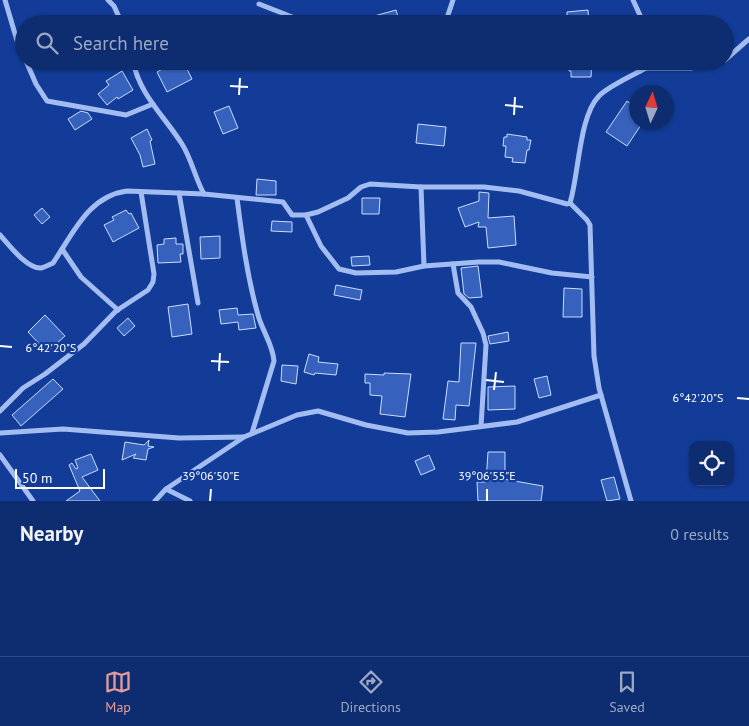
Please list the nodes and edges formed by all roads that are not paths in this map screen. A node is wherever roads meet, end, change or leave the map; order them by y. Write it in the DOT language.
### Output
graph roads {
  1 [pos="5,0"];
  2 [pos="108,0"];
  3 [pos="453,0"];
  4 [pos="633,0"];
  5 [pos="259,4"];
  6 [pos="118,15"];
  7 [pos="287,15"];
  8 [pos="448,15"];
  9 [pos="640,15"];
  10 [pos="15,34"];
  11 [pos="749,39"];
  12 [pos="734,52"];
  13 [pos="30,70"];
  14 [pos="135,70"];
  15 [pos="643,70"];
  16 [pos="153,104"];
  17 [pos="421,187"];
  18 [pos="141,192"];
  19 [pos="179,194"];
  20 [pos="204,194"];
  21 [pos="237,198"];
  22 [pos="570,204"];
  23 [pos="306,215"];
  24 [pos="0,235"];
  25 [pos="62,249"];
  26 [pos="453,264"];
  27 [pos="424,266"];
  28 [pos="592,277"];
  29 [pos="198,303"];
  30 [pos="118,310"];
  31 [pos="601,395"];
  32 [pos="0,411"];
  33 [pos="481,426"];
  34 [pos="0,433"];
  35 [pos="252,433"];
  36 [pos="244,437"];
  37 [pos="0,455"];
  38 [pos="166,490"];
  39 [pos="33,501"];
  40 [pos="155,501"];
  41 [pos="190,501"];
  42 [pos="631,501"];
  1 -- 10 [label="street"];
  2 -- 6 [label="street"];
  3 -- 8 [label="street"];
  4 -- 9 [label="street"];
  5 -- 7 [label="street"];
  11 -- 12 [label="street"];
  13 -- 16 [label="street"];
  14 -- 16 [label="street"];
  15 -- 22 [label="street"];
  16 -- 20 [label="street"];
  17 -- 22 [label="street"];
  17 -- 23 [label="street"];
  17 -- 27 [label="street"];
  18 -- 19 [label="street"];
  18 -- 25 [label="street"];
  18 -- 30 [label="street"];
  19 -- 20 [label="street"];
  19 -- 29 [label="street"];
  20 -- 21 [label="street"];
  21 -- 23 [label="street"];
  21 -- 35 [label="street"];
  22 -- 28 [label="street"];
  23 -- 27 [label="street"];
  24 -- 25 [label="street"];
  25 -- 30 [label="street"];
  26 -- 27 [label="street"];
  26 -- 28 [label="street"];
  26 -- 33 [label="street"];
  28 -- 31 [label="street"];
  30 -- 32 [label="street"];
  31 -- 33 [label="street"];
  31 -- 42 [label="street"];
  33 -- 35 [label="street"];
  34 -- 36 [label="street"];
  35 -- 36 [label="street"];
  36 -- 38 [label="street"];
  37 -- 39 [label="street"];
  38 -- 40 [label="street"];
  38 -- 41 [label="street"];
}
